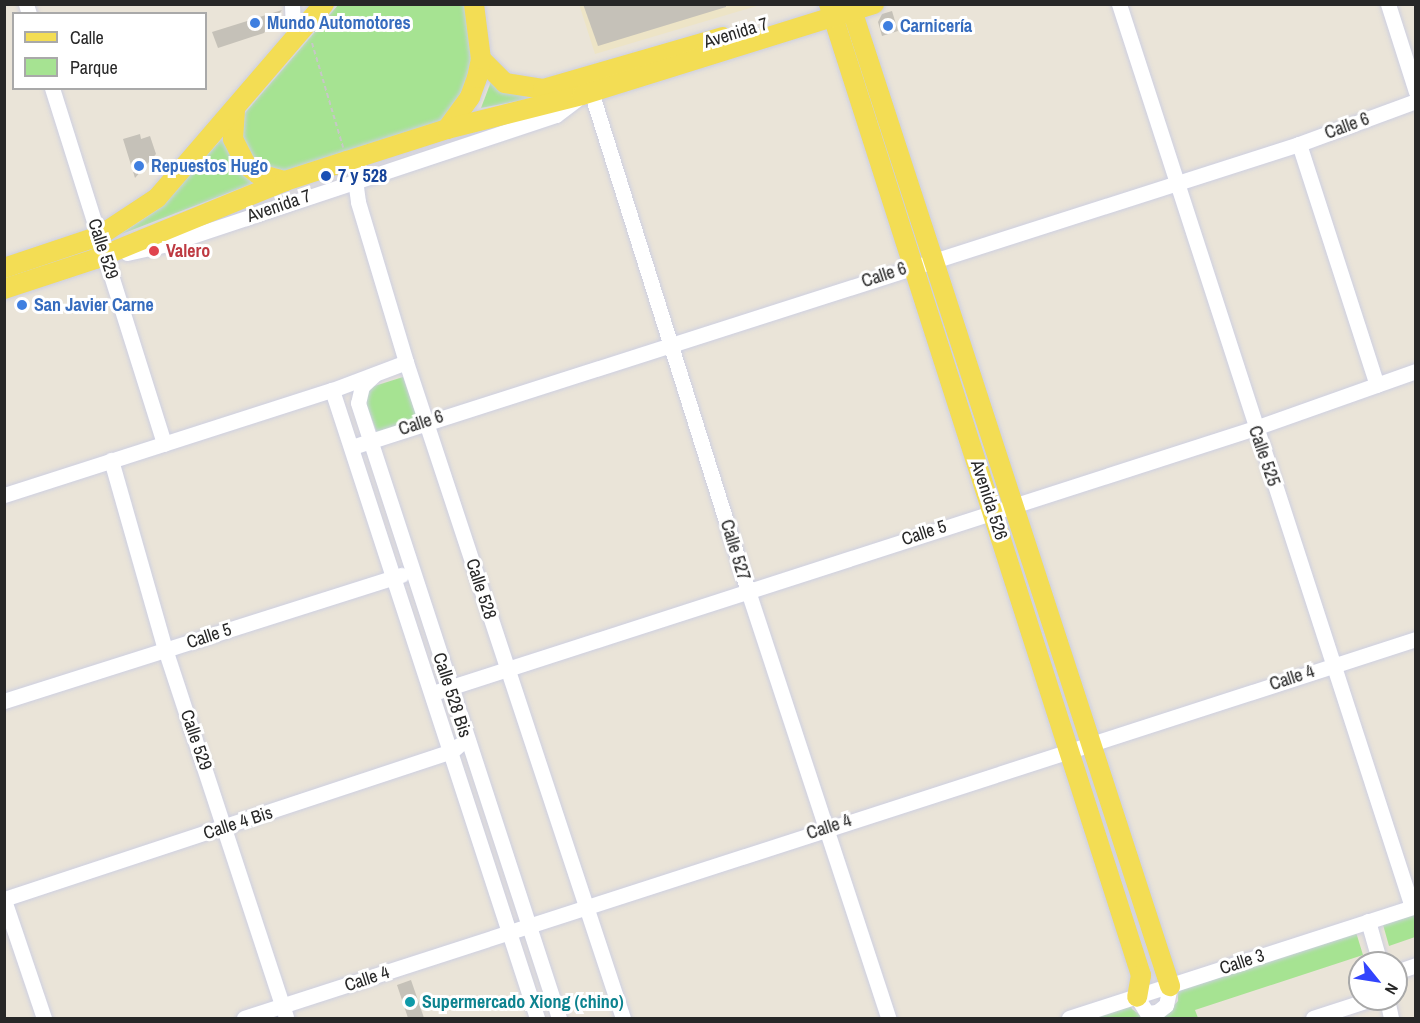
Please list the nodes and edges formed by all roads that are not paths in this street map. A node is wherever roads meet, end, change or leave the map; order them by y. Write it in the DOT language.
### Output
graph roads {
  1 [pos="292,4"];
  2 [pos="303,4"];
  3 [pos="474,4"];
  4 [pos="874,4"];
  5 [pos="1119,4"];
  6 [pos="1388,4"];
  7 [pos="324,5"];
  8 [pos="851,8"];
  9 [pos="829,9"];
  10 [pos="300,32"];
  11 [pos="481,59"];
  12 [pos="587,89"];
  13 [pos="53,90"];
  14 [pos="1416,92"];
  15 [pos="1416,101"];
  16 [pos="235,110"];
  17 [pos="447,129"];
  18 [pos="1299,144"];
  19 [pos="354,159"];
  20 [pos="354,180"];
  21 [pos="285,181"];
  22 [pos="1176,183"];
  23 [pos="103,246"];
  24 [pos="935,260"];
  25 [pos="915,266"];
  26 [pos="4,268"];
  27 [pos="4,289"];
  28 [pos="671,345"];
  29 [pos="406,362"];
  30 [pos="1416,371"];
  31 [pos="374,375"];
  32 [pos="1377,385"];
  33 [pos="332,390"];
  34 [pos="426,421"];
  35 [pos="1255,428"];
  36 [pos="371,440"];
  37 [pos="164,444"];
  38 [pos="352,447"];
  39 [pos="111,460"];
  40 [pos="4,495"];
  41 [pos="1015,502"];
  42 [pos="993,510"];
  43 [pos="414,572"];
  44 [pos="394,576"];
  45 [pos="748,591"];
  46 [pos="1416,639"];
  47 [pos="165,649"];
  48 [pos="1335,664"];
  49 [pos="507,669"];
  50 [pos="450,688"];
  51 [pos="432,693"];
  52 [pos="4,701"];
  53 [pos="466,738"];
  54 [pos="1090,743"];
  55 [pos="1068,750"];
  56 [pos="452,751"];
  57 [pos="225,828"];
  58 [pos="825,828"];
  59 [pos="4,899"];
  60 [pos="584,905"];
  61 [pos="1414,906"];
  62 [pos="1368,921"];
  63 [pos="528,927"];
  64 [pos="510,933"];
  65 [pos="1377,951"];
  66 [pos="1170,986"];
  67 [pos="1348,1007"];
  68 [pos="1143,1010"];
  69 [pos="284,1012"];
  70 [pos="44,1018"];
  71 [pos="244,1018"];
  72 [pos="537,1018"];
  73 [pos="559,1018"];
  74 [pos="623,1018"];
  75 [pos="888,1018"];
  76 [pos="1069,1018"];
  77 [pos="1313,1018"];
  1 -- 10 [label="street"];
  2 -- 7 [label="street"];
  3 -- 11 [label="main road"];
  4 -- 8 [label="main road, Avenida 7"];
  5 -- 22 [label="street, Calle 525"];
  6 -- 14 [label="street"];
  7 -- 10 [label="main road, Avenida 7"];
  8 -- 9 [label="main road, Avenida 7"];
  8 -- 24 [label="main road, Avenida 526"];
  9 -- 12 [label="main road, Avenida 7"];
  9 -- 25 [label="main road, Avenida 526"];
  10 -- 16 [label="main road, Avenida 7"];
  11 -- 12 [label="main road, Avenida 7"];
  11 -- 17 [label="main road"];
  12 -- 17 [label="main road, Avenida 7"];
  12 -- 20 [label="street, Avenida 7"];
  12 -- 28 [label="street, Calle 527"];
  13 -- 23 [label="street, Calle 529"];
  15 -- 18 [label="street, Calle 6"];
  16 -- 21 [label="main road"];
  16 -- 23 [label="main road, Avenida 7"];
  17 -- 19 [label="main road, Avenida 7"];
  18 -- 22 [label="street, Calle 6"];
  18 -- 32 [label="street"];
  19 -- 20 [label="street"];
  19 -- 21 [label="main road, Avenida 7"];
  20 -- 23 [label="street, Avenida 7"];
  20 -- 29 [label="street, Calle 528"];
  21 -- 23 [label="main road, Avenida 7"];
  22 -- 24 [label="street, Calle 6"];
  22 -- 35 [label="street, Calle 525"];
  23 -- 26 [label="main road, Avenida 7"];
  23 -- 27 [label="main road, Avenida 7"];
  23 -- 37 [label="street, Calle 529"];
  24 -- 25 [label="street, Calle 6"];
  24 -- 41 [label="main road, Avenida 526"];
  25 -- 28 [label="street, Calle 6"];
  25 -- 42 [label="main road, Avenida 526"];
  28 -- 34 [label="street, Calle 6"];
  28 -- 45 [label="street, Calle 527"];
  29 -- 31 [label="street"];
  29 -- 34 [label="street, Calle 528"];
  30 -- 32 [label="street, Calle 5"];
  31 -- 33 [label="street"];
  31 -- 36 [label="street, Calle 528 Bis"];
  32 -- 35 [label="street, Calle 5"];
  33 -- 37 [label="street"];
  33 -- 38 [label="street, Calle 528 Bis"];
  34 -- 36 [label="street, Calle 6"];
  34 -- 49 [label="street, Calle 528"];
  35 -- 41 [label="street, Calle 5"];
  35 -- 48 [label="street, Calle 525"];
  36 -- 38 [label="street, Calle 6"];
  36 -- 43 [label="street, Calle 528 Bis"];
  37 -- 39 [label="street"];
  38 -- 44 [label="street, Calle 528 Bis"];
  39 -- 40 [label="street"];
  39 -- 47 [label="street, Calle 529"];
  41 -- 42 [label="street, Calle 5"];
  41 -- 54 [label="main road, Avenida 526"];
  42 -- 45 [label="street, Calle 5"];
  42 -- 55 [label="main road, Avenida 526"];
  43 -- 44 [label="street, Calle 5"];
  43 -- 50 [label="street, Calle 528 Bis"];
  44 -- 47 [label="street, Calle 5"];
  44 -- 51 [label="street, Calle 528 Bis"];
  45 -- 49 [label="street, Calle 5"];
  45 -- 58 [label="street, Calle 527"];
  46 -- 48 [label="street, Calle 4"];
  47 -- 52 [label="street, Calle 5"];
  47 -- 57 [label="street, Calle 529"];
  48 -- 54 [label="street, Calle 4"];
  48 -- 61 [label="street, Calle 525"];
  49 -- 50 [label="street, Calle 5"];
  49 -- 60 [label="street, Calle 528"];
  50 -- 51 [label="street, Calle 5"];
  50 -- 53 [label="street, Calle 528 Bis"];
  51 -- 56 [label="street, Calle 528 Bis"];
  53 -- 56 [label="street, Calle 4 Bis"];
  53 -- 63 [label="street, Calle 528 Bis"];
  54 -- 55 [label="street, Calle 4"];
  54 -- 66 [label="main road, Avenida 526"];
  55 -- 58 [label="street, Calle 4"];
  55 -- 68 [label="main road, Avenida 526"];
  56 -- 57 [label="street, Calle 4 Bis"];
  56 -- 64 [label="street, Calle 528 Bis"];
  57 -- 59 [label="street, Calle 4 Bis"];
  57 -- 69 [label="street, Calle 529"];
  58 -- 60 [label="street, Calle 4"];
  58 -- 75 [label="street, Calle 527"];
  59 -- 70 [label="street"];
  60 -- 63 [label="street, Calle 4"];
  60 -- 74 [label="street, Calle 528"];
  61 -- 62 [label="street, Calle 3"];
  62 -- 65 [label="street"];
  62 -- 66 [label="street, Calle 3"];
  63 -- 64 [label="street, Calle 4"];
  63 -- 73 [label="street, Calle 528 Bis"];
  64 -- 69 [label="street, Calle 4"];
  64 -- 72 [label="street, Calle 528 Bis"];
  66 -- 68 [label="street, Calle 3"];
  67 -- 77 [label="street"];
  68 -- 76 [label="street, Calle 3"];
  69 -- 71 [label="street, Calle 4"];
}
